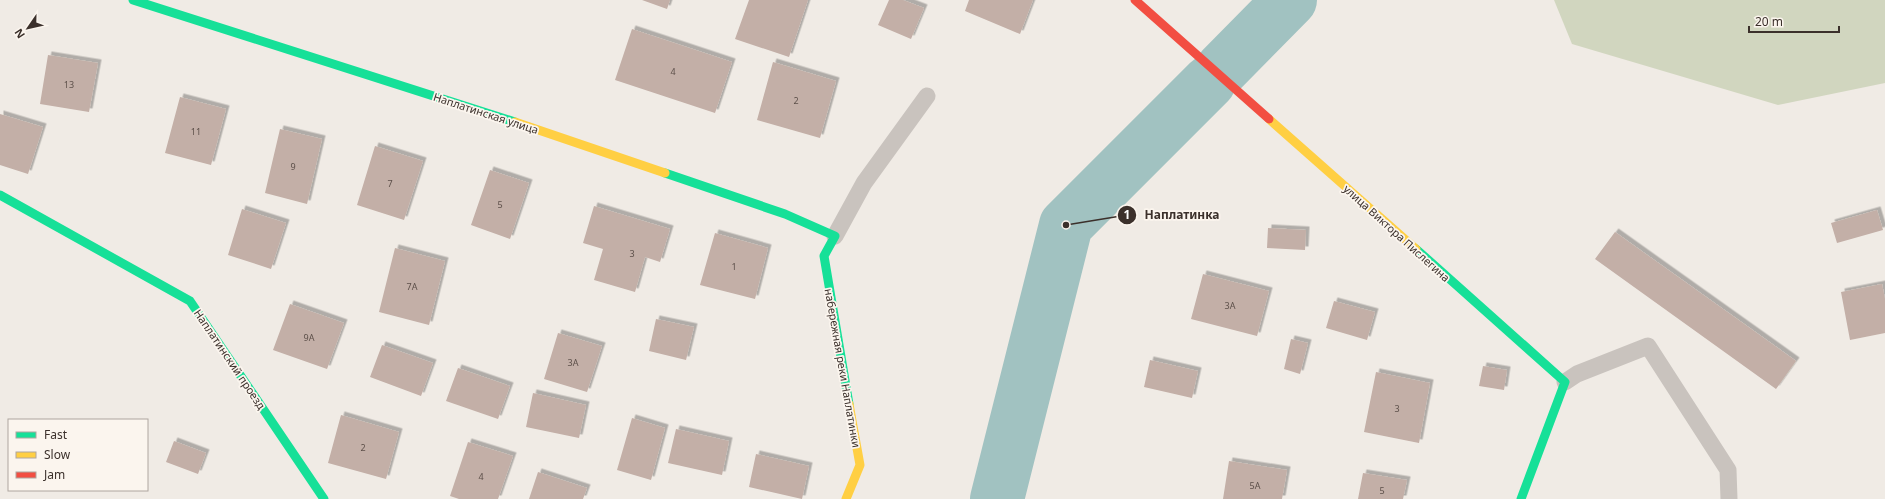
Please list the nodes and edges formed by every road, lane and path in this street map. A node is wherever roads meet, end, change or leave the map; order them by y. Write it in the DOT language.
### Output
graph roads {
  1 [pos="133,0"];
  2 [pos="1135,0"];
  3 [pos="927,96"];
  4 [pos="0,195"];
  5 [pos="835,236"];
  6 [pos="1565,382"];
  7 [pos="324,499"];
  8 [pos="846,499"];
  9 [pos="1520,499"];
  10 [pos="1729,499"];
  1 -- 5 [label="street, Наплатинская улица"];
  2 -- 6 [label="street, улица Виктора Пислегина"];
  3 -- 5 [label="lane"];
  4 -- 7 [label="street, Наплатинский проезд"];
  5 -- 8 [label="street, набережная реки Наплатинки"];
  6 -- 9 [label="street"];
  6 -- 10 [label="lane"];
}
